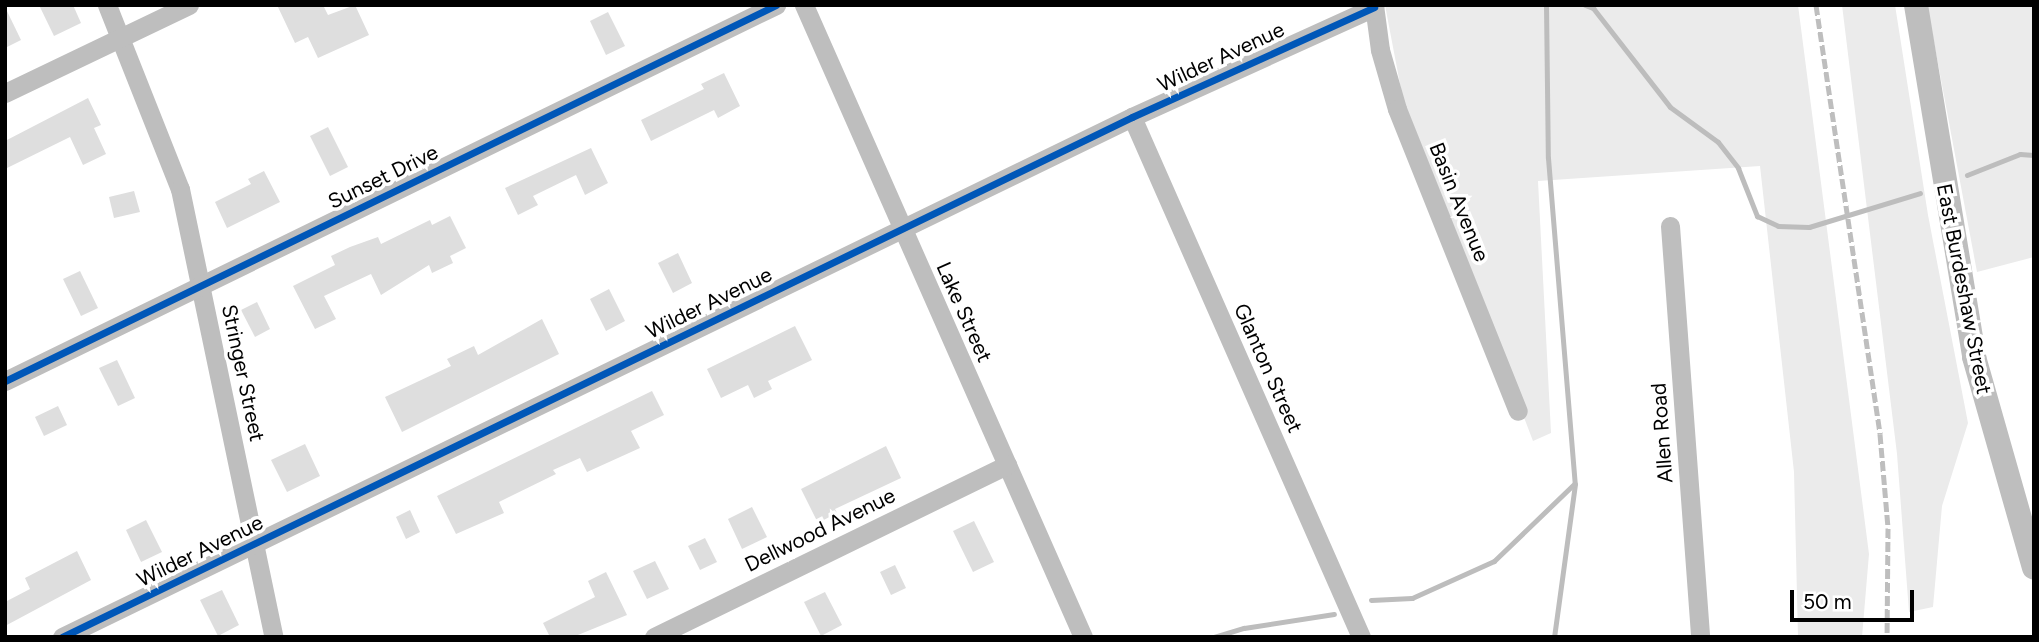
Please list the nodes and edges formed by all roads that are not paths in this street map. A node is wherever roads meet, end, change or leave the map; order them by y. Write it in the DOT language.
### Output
graph roads {
  1 [pos="107,5"];
  2 [pos="188,5"];
  3 [pos="776,5"];
  4 [pos="804,5"];
  5 [pos="1916,5"];
  6 [pos="1374,6"];
  7 [pos="121,38"];
  8 [pos="5,93"];
  9 [pos="1132,117"];
  10 [pos="1670,226"];
  11 [pos="902,229"];
  12 [pos="201,285"];
  13 [pos="5,381"];
  14 [pos="1518,411"];
  15 [pos="1007,465"];
  16 [pos="255,544"];
  17 [pos="2034,568"];
  18 [pos="62,637"];
  19 [pos="274,637"];
  20 [pos="654,637"];
  21 [pos="1083,637"];
  22 [pos="1361,637"];
  23 [pos="1700,637"];
  1 -- 7 [label="street, Stringer Street"];
  2 -- 7 [label="street"];
  3 -- 12 [label="street, Sunset Drive"];
  4 -- 11 [label="street, Lake Street"];
  5 -- 17 [label="street, East Burdeshaw Street"];
  6 -- 9 [label="street, Wilder Avenue"];
  6 -- 14 [label="street, Basin Avenue"];
  7 -- 8 [label="street"];
  7 -- 12 [label="street, Stringer Street"];
  9 -- 11 [label="street, Wilder Avenue"];
  9 -- 22 [label="street, Glanton Street"];
  10 -- 23 [label="street, Allen Road"];
  11 -- 15 [label="street, Lake Street"];
  11 -- 16 [label="street, Wilder Avenue"];
  12 -- 13 [label="street, Sunset Drive"];
  12 -- 16 [label="street, Stringer Street"];
  15 -- 20 [label="street, Dellwood Avenue"];
  15 -- 21 [label="street, Lake Street"];
  16 -- 18 [label="street, Wilder Avenue"];
  16 -- 19 [label="street, Stringer Street"];
}
